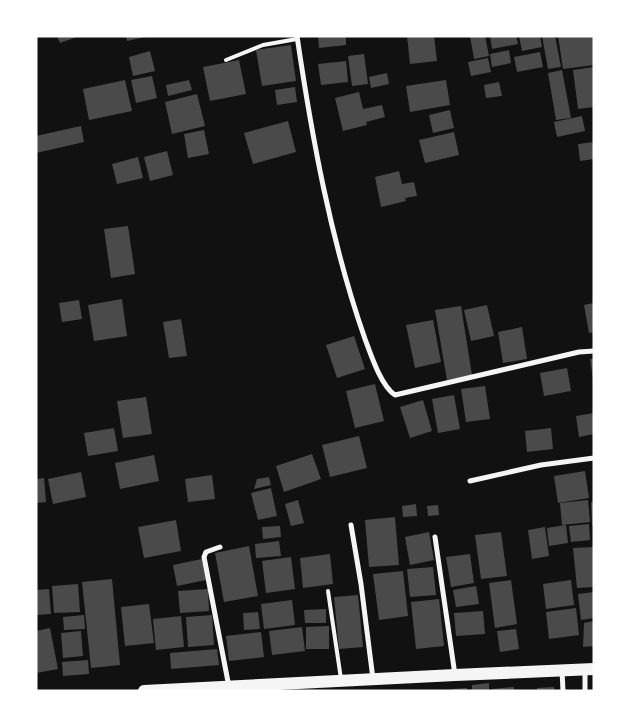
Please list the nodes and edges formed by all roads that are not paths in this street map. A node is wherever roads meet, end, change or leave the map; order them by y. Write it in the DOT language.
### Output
graph roads {
  1 [pos="297,38"];
  2 [pos="226,60"];
  3 [pos="594,350"];
  4 [pos="594,458"];
  5 [pos="470,481"];
  6 [pos="351,525"];
  7 [pos="435,537"];
  8 [pos="220,547"];
  9 [pos="328,590"];
  10 [pos="562,670"];
  11 [pos="589,670"];
  12 [pos="455,675"];
  13 [pos="373,679"];
  14 [pos="341,681"];
  15 [pos="229,687"];
  16 [pos="260,688"];
  17 [pos="144,691"];
  18 [pos="563,691"];
  19 [pos="585,691"];
  1 -- 2 [label="lane"];
  1 -- 3 [label="street"];
  4 -- 5 [label="street"];
  6 -- 13 [label="street"];
  7 -- 12 [label="street"];
  8 -- 15 [label="street"];
  9 -- 14 [label="lane"];
  10 -- 11 [label="main road"];
  10 -- 12 [label="main road"];
  10 -- 18 [label="street"];
  11 -- 19 [label="street"];
  12 -- 13 [label="main road"];
  13 -- 14 [label="main road"];
  14 -- 16 [label="main road"];
  15 -- 16 [label="main road"];
  15 -- 17 [label="main road"];
}
